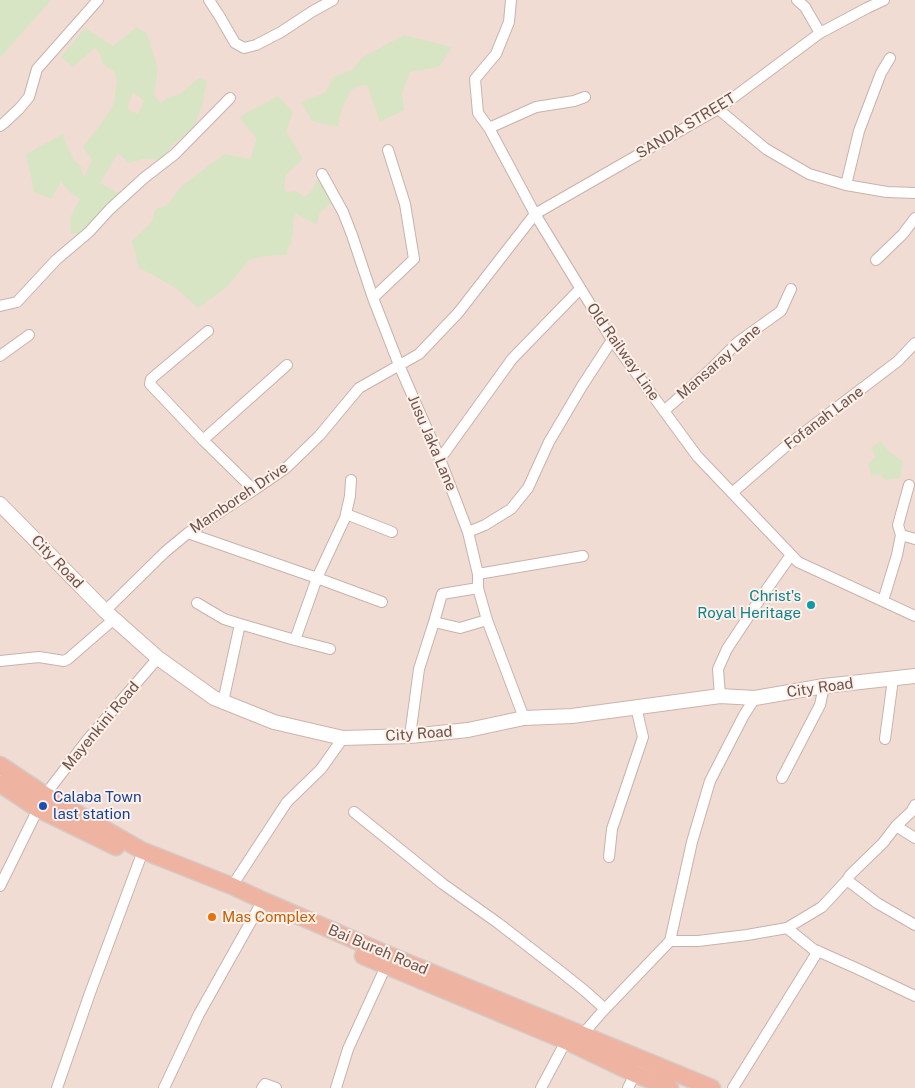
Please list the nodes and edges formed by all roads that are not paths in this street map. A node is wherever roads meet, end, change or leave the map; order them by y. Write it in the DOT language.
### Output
graph roads {
  1 [pos="98,0"];
  2 [pos="209,0"];
  3 [pos="333,0"];
  4 [pos="511,0"];
  5 [pos="797,0"];
  6 [pos="884,0"];
  7 [pos="820,33"];
  8 [pos="890,58"];
  9 [pos="585,97"];
  10 [pos="230,98"];
  11 [pos="718,109"];
  12 [pos="0,126"];
  13 [pos="489,128"];
  14 [pos="388,150"];
  15 [pos="322,174"];
  16 [pos="846,184"];
  17 [pos="915,193"];
  18 [pos="535,214"];
  19 [pos="915,218"];
  20 [pos="876,260"];
  21 [pos="580,289"];
  22 [pos="791,289"];
  23 [pos="373,298"];
  24 [pos="0,306"];
  25 [pos="208,331"];
  26 [pos="29,335"];
  27 [pos="612,340"];
  28 [pos="915,343"];
  29 [pos="0,356"];
  30 [pos="287,365"];
  31 [pos="399,365"];
  32 [pos="664,410"];
  33 [pos="203,440"];
  34 [pos="440,459"];
  35 [pos="351,480"];
  36 [pos="909,485"];
  37 [pos="254,490"];
  38 [pos="732,493"];
  39 [pos="0,504"];
  40 [pos="346,514"];
  41 [pos="392,532"];
  42 [pos="468,532"];
  43 [pos="188,533"];
  44 [pos="901,535"];
  45 [pos="915,539"];
  46 [pos="791,555"];
  47 [pos="583,556"];
  48 [pos="478,574"];
  49 [pos="317,578"];
  50 [pos="478,588"];
  51 [pos="883,600"];
  52 [pos="382,602"];
  53 [pos="197,603"];
  54 [pos="110,615"];
  55 [pos="915,616"];
  56 [pos="487,620"];
  57 [pos="434,622"];
  58 [pos="240,624"];
  59 [pos="295,640"];
  60 [pos="330,650"];
  61 [pos="158,658"];
  62 [pos="0,662"];
  63 [pos="915,676"];
  64 [pos="893,679"];
  65 [pos="824,686"];
  66 [pos="702,693"];
  67 [pos="720,693"];
  68 [pos="755,698"];
  69 [pos="223,702"];
  70 [pos="636,708"];
  71 [pos="524,718"];
  72 [pos="410,736"];
  73 [pos="343,738"];
  74 [pos="885,739"];
  75 [pos="0,765"];
  76 [pos="782,778"];
  77 [pos="0,784"];
  78 [pos="42,802"];
  79 [pos="915,805"];
  80 [pos="354,812"];
  81 [pos="896,826"];
  82 [pos="915,838"];
  83 [pos="609,857"];
  84 [pos="140,859"];
  85 [pos="846,880"];
  86 [pos="0,886"];
  87 [pos="232,886"];
  88 [pos="258,909"];
  89 [pos="915,925"];
  90 [pos="787,928"];
  91 [pos="670,941"];
  92 [pos="818,951"];
  93 [pos="386,966"];
  94 [pos="915,996"];
  95 [pos="605,1009"];
  96 [pos="583,1034"];
  97 [pos="566,1041"];
  98 [pos="632,1081"];
  99 [pos="57,1088"];
  100 [pos="164,1088"];
  101 [pos="262,1088"];
  102 [pos="276,1088"];
  103 [pos="336,1088"];
  104 [pos="542,1088"];
  105 [pos="670,1088"];
  106 [pos="712,1088"];
  107 [pos="733,1088"];
  1 -- 12 [label="street"];
  2 -- 3 [label="street"];
  4 -- 13 [label="street, Old Railway Line"];
  5 -- 7 [label="street"];
  6 -- 7 [label="street, SANDA STREET"];
  7 -- 11 [label="street, SANDA STREET"];
  8 -- 16 [label="street"];
  9 -- 13 [label="street"];
  10 -- 24 [label="street"];
  11 -- 16 [label="street"];
  11 -- 18 [label="street, SANDA STREET"];
  13 -- 18 [label="street, Old Railway Line"];
  14 -- 23 [label="street"];
  15 -- 23 [label="street, Jusu Jaka Lane"];
  16 -- 17 [label="street"];
  18 -- 21 [label="street, Old Railway Line"];
  18 -- 31 [label="street, Mamboreh Drive"];
  19 -- 20 [label="street"];
  21 -- 27 [label="street, Old Railway Line"];
  21 -- 34 [label="street"];
  22 -- 32 [label="street, Mansaray Lane"];
  23 -- 31 [label="street, Jusu Jaka Lane"];
  25 -- 33 [label="street"];
  26 -- 29 [label="street"];
  27 -- 32 [label="street, Old Railway Line"];
  27 -- 42 [label="street"];
  28 -- 38 [label="street, Fofanah Lane"];
  30 -- 33 [label="street"];
  31 -- 34 [label="street, Jusu Jaka Lane"];
  31 -- 37 [label="street, Mamboreh Drive"];
  32 -- 38 [label="street, Old Railway Line"];
  33 -- 37 [label="street"];
  34 -- 42 [label="street, Jusu Jaka Lane"];
  35 -- 40 [label="street"];
  36 -- 44 [label="street"];
  37 -- 43 [label="street, Mamboreh Drive"];
  38 -- 46 [label="street, Old Railway Line"];
  39 -- 54 [label="main road, City Road"];
  40 -- 41 [label="street"];
  40 -- 49 [label="street"];
  42 -- 48 [label="street, Jusu Jaka Lane"];
  43 -- 49 [label="street"];
  43 -- 54 [label="street, Mamboreh Drive"];
  44 -- 45 [label="street"];
  44 -- 51 [label="street"];
  46 -- 51 [label="street, Old Railway Line"];
  46 -- 67 [label="street"];
  47 -- 48 [label="street"];
  48 -- 50 [label="street, Jusu Jaka Lane"];
  49 -- 52 [label="street"];
  49 -- 59 [label="street"];
  50 -- 56 [label="street, Jusu Jaka Lane"];
  50 -- 57 [label="street"];
  51 -- 55 [label="street, Old Railway Line"];
  53 -- 58 [label="street"];
  54 -- 61 [label="main road, City Road"];
  54 -- 62 [label="street, Mamboreh Drive"];
  56 -- 57 [label="street"];
  56 -- 71 [label="street, Jusu Jaka Lane"];
  57 -- 72 [label="street"];
  58 -- 59 [label="street"];
  58 -- 69 [label="street"];
  59 -- 60 [label="street"];
  61 -- 69 [label="main road, City Road"];
  61 -- 78 [label="street, Mayenkini Road"];
  63 -- 64 [label="main road, City Road"];
  64 -- 65 [label="main road, City Road"];
  64 -- 74 [label="street"];
  65 -- 68 [label="main road, City Road"];
  65 -- 76 [label="street"];
  66 -- 67 [label="street"];
  67 -- 68 [label="main road, City Road"];
  67 -- 70 [label="main road, City Road"];
  68 -- 91 [label="street"];
  69 -- 73 [label="main road, City Road"];
  70 -- 71 [label="main road, City Road"];
  70 -- 83 [label="street"];
  71 -- 72 [label="main road, City Road"];
  72 -- 73 [label="main road, City Road"];
  73 -- 87 [label="street"];
  75 -- 78 [label="highway, Bai Bureh Road"];
  77 -- 78 [label="highway, Bai Bureh Road"];
  78 -- 84 [label="highway, Bai Bureh Road"];
  78 -- 86 [label="street, Mayenkini Road"];
  78 -- 87 [label="highway, Bai Bureh Road"];
  79 -- 81 [label="street"];
  80 -- 95 [label="street"];
  81 -- 82 [label="street"];
  81 -- 85 [label="street"];
  84 -- 88 [label="highway, Bai Bureh Road"];
  84 -- 99 [label="street"];
  85 -- 89 [label="street"];
  85 -- 90 [label="street"];
  87 -- 96 [label="highway, Bai Bureh Road"];
  88 -- 93 [label="highway, Bai Bureh Road"];
  88 -- 100 [label="street"];
  90 -- 91 [label="street"];
  90 -- 92 [label="street"];
  91 -- 95 [label="street"];
  92 -- 94 [label="street"];
  92 -- 107 [label="street"];
  93 -- 97 [label="highway, Bai Bureh Road"];
  93 -- 103 [label="street"];
  95 -- 96 [label="street"];
  96 -- 106 [label="highway, Bai Bureh Road"];
  97 -- 98 [label="highway, Bai Bureh Road"];
  97 -- 104 [label="street"];
  98 -- 105 [label="highway, Bai Bureh Road"];
  101 -- 102 [label="street"];
}
